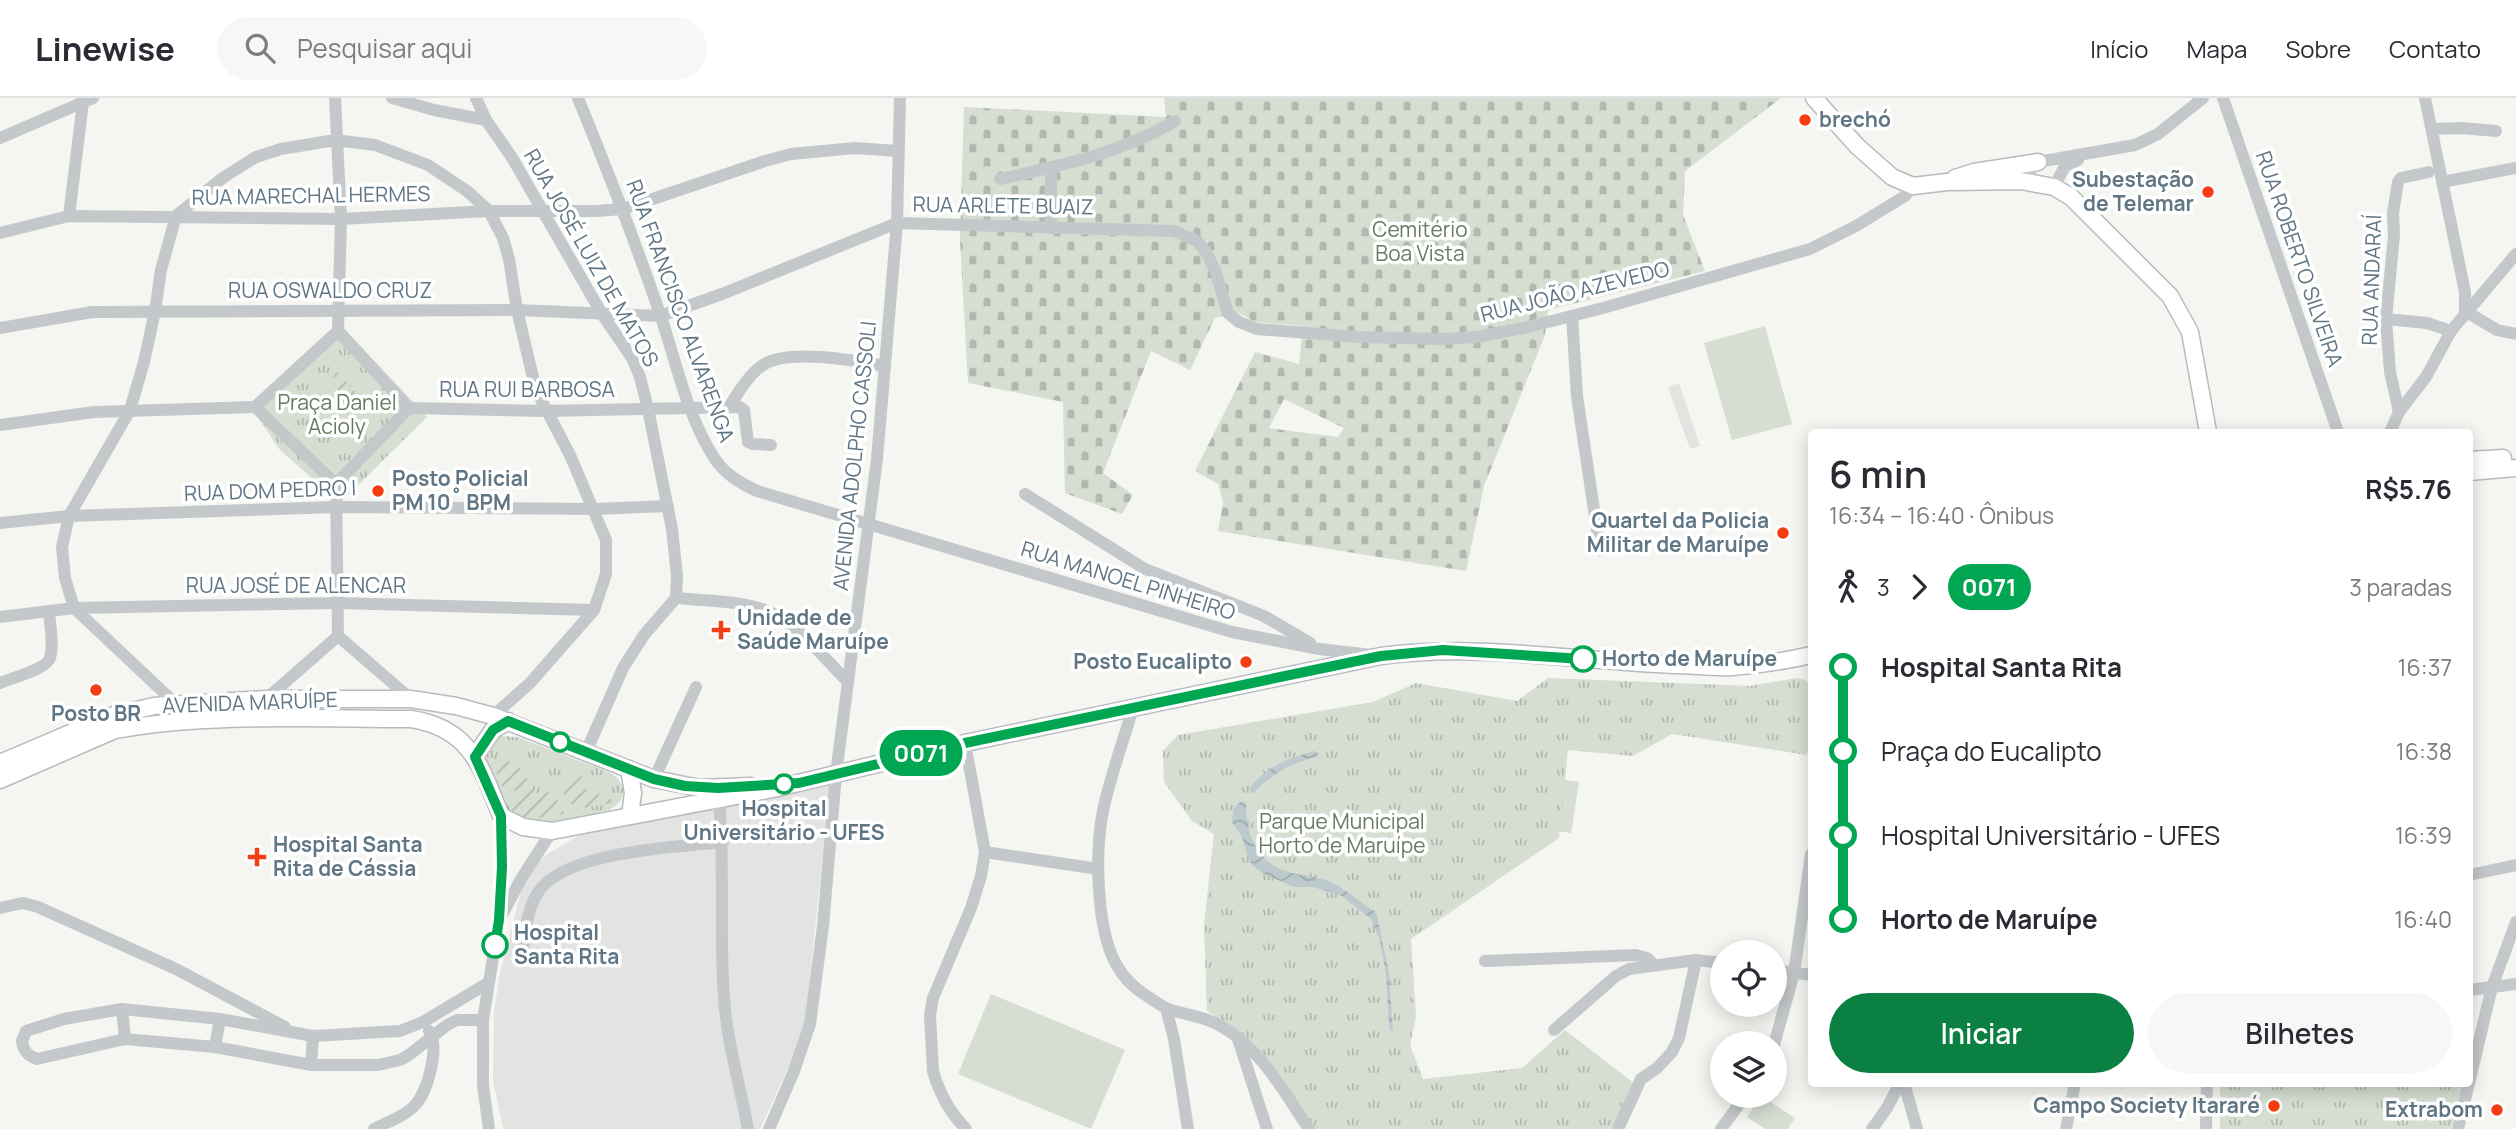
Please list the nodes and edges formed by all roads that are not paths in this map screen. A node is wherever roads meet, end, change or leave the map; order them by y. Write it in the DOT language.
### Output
graph roads {
  1 [pos="335,98"];
  2 [pos="392,98"];
  3 [pos="476,98"];
  4 [pos="578,98"];
  5 [pos="900,98"];
  6 [pos="1814,98"];
  7 [pos="2203,98"];
  8 [pos="2223,98"];
  9 [pos="2425,98"];
  10 [pos="88,100"];
  11 [pos="486,120"];
  12 [pos="1175,121"];
  13 [pos="2432,130"];
  14 [pos="2496,131"];
  15 [pos="0,138"];
  16 [pos="335,140"];
  17 [pos="898,151"];
  18 [pos="2087,155"];
  19 [pos="2038,162"];
  20 [pos="1051,167"];
  21 [pos="2516,169"];
  22 [pos="2429,172"];
  23 [pos="1000,178"];
  24 [pos="2021,181"];
  25 [pos="1947,182"];
  26 [pos="2442,182"];
  27 [pos="1913,186"];
  28 [pos="2054,187"];
  29 [pos="623,209"];
  30 [pos="489,211"];
  31 [pos="542,211"];
  32 [pos="69,216"];
  33 [pos="176,216"];
  34 [pos="341,219"];
  35 [pos="897,223"];
  36 [pos="1051,228"];
  37 [pos="0,233"];
  38 [pos="2516,254"];
  39 [pos="340,310"];
  40 [pos="517,310"];
  41 [pos="155,311"];
  42 [pos="2465,311"];
  43 [pos="1228,313"];
  44 [pos="602,314"];
  45 [pos="660,316"];
  46 [pos="1572,316"];
  47 [pos="2386,319"];
  48 [pos="0,328"];
  49 [pos="338,331"];
  50 [pos="2451,331"];
  51 [pos="2516,334"];
  52 [pos="885,366"];
  53 [pos="254,407"];
  54 [pos="729,407"];
  55 [pos="409,408"];
  56 [pos="691,408"];
  57 [pos="648,409"];
  58 [pos="130,410"];
  59 [pos="545,411"];
  60 [pos="2399,412"];
  61 [pos="0,425"];
  62 [pos="2207,429"];
  63 [pos="2337,429"];
  64 [pos="2391,429"];
  65 [pos="771,445"];
  66 [pos="2516,457"];
  67 [pos="2473,460"];
  68 [pos="2516,468"];
  69 [pos="2473,472"];
  70 [pos="336,484"];
  71 [pos="1025,494"];
  72 [pos="668,506"];
  73 [pos="336,507"];
  74 [pos="594,509"];
  75 [pos="69,516"];
  76 [pos="0,523"];
  77 [pos="867,523"];
  78 [pos="1600,550"];
  79 [pos="676,598"];
  80 [pos="338,603"];
  81 [pos="74,608"];
  82 [pos="594,610"];
  83 [pos="49,612"];
  84 [pos="0,617"];
  85 [pos="338,636"];
  86 [pos="1319,649"];
  87 [pos="1381,656"];
  88 [pos="1808,656"];
  89 [pos="848,682"];
  90 [pos="0,683"];
  91 [pos="696,687"];
  92 [pos="266,699"];
  93 [pos="411,699"];
  94 [pos="176,704"];
  95 [pos="1133,708"];
  96 [pos="500,718"];
  97 [pos="965,743"];
  98 [pos="586,752"];
  99 [pos="475,757"];
  100 [pos="0,763"];
  101 [pos="629,769"];
  102 [pos="836,774"];
  103 [pos="654,779"];
  104 [pos="0,780"];
  105 [pos="799,783"];
  106 [pos="719,800"];
  107 [pos="630,815"];
  108 [pos="501,816"];
  109 [pos="552,831"];
  110 [pos="723,842"];
  111 [pos="985,852"];
  112 [pos="2516,865"];
  113 [pos="1098,869"];
  114 [pos="2473,874"];
  115 [pos="1808,875"];
  116 [pos="0,908"];
  117 [pos="499,920"];
  118 [pos="2516,922"];
  119 [pos="1696,960"];
  120 [pos="1485,961"];
  121 [pos="521,962"];
  122 [pos="1710,962"];
  123 [pos="1654,965"];
  124 [pos="1787,972"];
  125 [pos="1794,973"];
  126 [pos="1808,975"];
  127 [pos="488,983"];
  128 [pos="2516,984"];
  129 [pos="2492,987"];
  130 [pos="2473,989"];
  131 [pos="1166,1008"];
  132 [pos="122,1009"];
  133 [pos="220,1020"];
  134 [pos="483,1020"];
  135 [pos="423,1022"];
  136 [pos="409,1028"];
  137 [pos="1554,1030"];
  138 [pos="1778,1031"];
  139 [pos="294,1032"];
  140 [pos="313,1036"];
  141 [pos="433,1036"];
  142 [pos="1238,1038"];
  143 [pos="125,1039"];
  144 [pos="215,1047"];
  145 [pos="418,1048"];
  146 [pos="311,1065"];
  147 [pos="2473,1066"];
  148 [pos="1900,1087"];
  149 [pos="1903,1087"];
  150 [pos="2073,1087"];
  151 [pos="2203,1087"];
  152 [pos="2468,1087"];
  153 [pos="1736,1108"];
  154 [pos="374,1129"];
  155 [pos="489,1129"];
  156 [pos="748,1129"];
  157 [pos="769,1129"];
  158 [pos="966,1129"];
  159 [pos="1188,1129"];
  160 [pos="1267,1129"];
  161 [pos="1309,1129"];
  162 [pos="1618,1129"];
  163 [pos="1721,1129"];
  164 [pos="1872,1129"];
  165 [pos="1917,1129"];
  166 [pos="2066,1129"];
  167 [pos="2206,1129"];
  168 [pos="2458,1129"];
  1 -- 16 [label="street"];
  2 -- 11 [label="street"];
  3 -- 11 [label="street, RUA JOSÉ LUIZ DE MATOS"];
  4 -- 29 [label="street, RUA FRANCISCO ALVARENGA"];
  5 -- 17 [label="street, AVENIDA ADOLPHO CASSOLI"];
  6 -- 27 [label="main road"];
  7 -- 18 [label="street"];
  8 -- 63 [label="street, RUA ROBERTO SILVEIRA"];
  9 -- 13 [label="street"];
  10 -- 15 [label="street"];
  10 -- 32 [label="street"];
  11 -- 31 [label="street, RUA JOSÉ LUIZ DE MATOS"];
  12 -- 20 [label="street"];
  13 -- 14 [label="street"];
  13 -- 26 [label="street"];
  16 -- 30 [label="street"];
  16 -- 33 [label="street"];
  16 -- 34 [label="street"];
  17 -- 29 [label="street, RUA MARECHAL HERMES"];
  17 -- 35 [label="street, AVENIDA ADOLPHO CASSOLI"];
  18 -- 19 [label="street"];
  18 -- 28 [label="street"];
  19 -- 24 [label="street"];
  19 -- 25 [label="main road"];
  20 -- 23 [label="street"];
  20 -- 36 [label="street"];
  21 -- 26 [label="street"];
  22 -- 47 [label="street, RUA ANDARAÍ"];
  24 -- 25 [label="main road"];
  24 -- 28 [label="main road"];
  25 -- 27 [label="main road"];
  26 -- 42 [label="street"];
  27 -- 46 [label="street, RUA JOÃO AZEVEDO"];
  28 -- 62 [label="main road"];
  29 -- 31 [label="street, RUA MARECHAL HERMES"];
  29 -- 45 [label="street, RUA FRANCISCO ALVARENGA"];
  30 -- 31 [label="street, RUA MARECHAL HERMES"];
  30 -- 34 [label="street, RUA MARECHAL HERMES"];
  30 -- 40 [label="street"];
  31 -- 44 [label="street, RUA JOSÉ LUIZ DE MATOS"];
  32 -- 33 [label="street, RUA MARECHAL HERMES"];
  32 -- 37 [label="street, RUA MARECHAL HERMES"];
  33 -- 34 [label="street, RUA MARECHAL HERMES"];
  33 -- 41 [label="street"];
  34 -- 39 [label="street"];
  35 -- 36 [label="street, RUA ARLETE BUAIZ"];
  35 -- 45 [label="street, RUA ARLETE BUAIZ"];
  35 -- 52 [label="street, AVENIDA ADOLPHO CASSOLI"];
  36 -- 43 [label="street, RUA ARLETE BUAIZ"];
  38 -- 42 [label="street"];
  39 -- 40 [label="street, RUA OSWALDO CRUZ"];
  39 -- 41 [label="street, RUA OSWALDO CRUZ"];
  39 -- 49 [label="street"];
  40 -- 44 [label="street, RUA OSWALDO CRUZ"];
  40 -- 59 [label="street"];
  41 -- 48 [label="street, RUA OSWALDO CRUZ"];
  41 -- 58 [label="street"];
  42 -- 50 [label="street"];
  42 -- 51 [label="street"];
  43 -- 46 [label="street, RUA JOÃO AZEVEDO"];
  44 -- 45 [label="street, RUA OSWALDO CRUZ"];
  44 -- 57 [label="street, RUA JOSÉ LUIZ DE MATOS"];
  45 -- 56 [label="street, RUA FRANCISCO ALVARENGA"];
  46 -- 78 [label="street"];
  47 -- 50 [label="street"];
  47 -- 60 [label="street, RUA ANDARAÍ"];
  49 -- 53 [label="street"];
  49 -- 55 [label="street"];
  50 -- 60 [label="street"];
  52 -- 54 [label="street"];
  52 -- 77 [label="street, AVENIDA ADOLPHO CASSOLI"];
  53 -- 58 [label="street"];
  53 -- 70 [label="street"];
  54 -- 56 [label="street, RUA RUI BARBOSA"];
  54 -- 65 [label="street"];
  55 -- 59 [label="street, RUA RUI BARBOSA"];
  55 -- 70 [label="street"];
  56 -- 57 [label="street, RUA RUI BARBOSA"];
  56 -- 77 [label="street, RUA FRANCISCO ALVARENGA"];
  57 -- 59 [label="street, RUA RUI BARBOSA"];
  57 -- 72 [label="street, RUA JOSÉ LUIZ DE MATOS"];
  58 -- 61 [label="street"];
  58 -- 75 [label="street"];
  59 -- 74 [label="street"];
  60 -- 64 [label="street"];
  66 -- 67 [label="main road"];
  68 -- 69 [label="main road"];
  70 -- 73 [label="street"];
  71 -- 86 [label="street"];
  72 -- 74 [label="street, RUA DOM PEDRO I"];
  72 -- 79 [label="street, RUA JOSÉ LUIZ DE MATOS"];
  73 -- 74 [label="street, RUA DOM PEDRO I"];
  73 -- 75 [label="street, RUA DOM PEDRO I"];
  73 -- 80 [label="street"];
  74 -- 82 [label="street"];
  75 -- 76 [label="street, RUA DOM PEDRO I"];
  75 -- 81 [label="street"];
  77 -- 86 [label="street, RUA MANOEL PINHEIRO"];
  77 -- 89 [label="street, AVENIDA ADOLPHO CASSOLI"];
  79 -- 89 [label="street"];
  79 -- 98 [label="street"];
  80 -- 81 [label="street, RUA JOSÉ DE ALENCAR"];
  80 -- 82 [label="street, RUA JOSÉ DE ALENCAR"];
  80 -- 85 [label="street"];
  81 -- 83 [label="street, RUA JOSÉ DE ALENCAR"];
  81 -- 94 [label="street"];
  82 -- 96 [label="street"];
  83 -- 84 [label="street, RUA JOSÉ DE ALENCAR"];
  83 -- 90 [label="street"];
  85 -- 92 [label="street"];
  85 -- 93 [label="street"];
  86 -- 87 [label="street, RUA MANOEL PINHEIRO"];
  87 -- 88 [label="main road"];
  87 -- 95 [label="main road"];
  89 -- 102 [label="street, AVENIDA ADOLPHO CASSOLI"];
  91 -- 103 [label="street"];
  92 -- 93 [label="main road, AVENIDA MARUÍPE"];
  92 -- 94 [label="main road, AVENIDA MARUÍPE"];
  93 -- 96 [label="main road, AVENIDA MARUÍPE"];
  94 -- 100 [label="main road, AVENIDA MARUÍPE"];
  95 -- 97 [label="main road"];
  95 -- 113 [label="street"];
  96 -- 98 [label="main road, AVENIDA MARUÍPE"];
  96 -- 99 [label="main road"];
  97 -- 102 [label="main road"];
  97 -- 111 [label="street"];
  98 -- 101 [label="main road"];
  99 -- 104 [label="main road, AVENIDA MARUÍPE"];
  99 -- 108 [label="main road"];
  101 -- 103 [label="main road"];
  101 -- 107 [label="main road"];
  102 -- 105 [label="main road"];
  102 -- 157 [label="street, AVENIDA ADOLPHO CASSOLI"];
  103 -- 105 [label="main road"];
  105 -- 106 [label="main road"];
  106 -- 107 [label="main road"];
  106 -- 110 [label="street"];
  107 -- 109 [label="main road"];
  108 -- 109 [label="main road"];
  108 -- 117 [label="street"];
  109 -- 117 [label="street"];
  110 -- 121 [label="street"];
  110 -- 156 [label="street"];
  111 -- 113 [label="street"];
  111 -- 158 [label="street"];
  112 -- 114 [label="street"];
  113 -- 131 [label="street"];
  115 -- 125 [label="street"];
  116 -- 139 [label="street"];
  117 -- 127 [label="street"];
  118 -- 129 [label="street"];
  119 -- 122 [label="street"];
  119 -- 123 [label="street"];
  119 -- 162 [label="street"];
  120 -- 123 [label="street"];
  123 -- 137 [label="street"];
  124 -- 125 [label="street"];
  125 -- 126 [label="street"];
  125 -- 138 [label="street"];
  127 -- 134 [label="street"];
  127 -- 135 [label="street"];
  128 -- 129 [label="street"];
  129 -- 130 [label="street"];
  129 -- 147 [label="street"];
  131 -- 142 [label="street"];
  131 -- 159 [label="street"];
  132 -- 133 [label="street"];
  132 -- 143 [label="street"];
  132 -- 143 [label="street"];
  133 -- 139 [label="street"];
  133 -- 144 [label="street"];
  134 -- 141 [label="street"];
  134 -- 155 [label="street"];
  135 -- 136 [label="street"];
  135 -- 141 [label="street"];
  136 -- 140 [label="street"];
  136 -- 145 [label="street"];
  139 -- 140 [label="street"];
  140 -- 146 [label="street"];
  141 -- 145 [label="street"];
  141 -- 154 [label="street"];
  142 -- 160 [label="street"];
  142 -- 161 [label="street"];
  143 -- 144 [label="street"];
  144 -- 146 [label="street"];
  145 -- 146 [label="street"];
  148 -- 164 [label="street"];
  149 -- 165 [label="street"];
  150 -- 166 [label="street"];
  151 -- 167 [label="street"];
  152 -- 168 [label="street"];
  153 -- 163 [label="street"];
}
